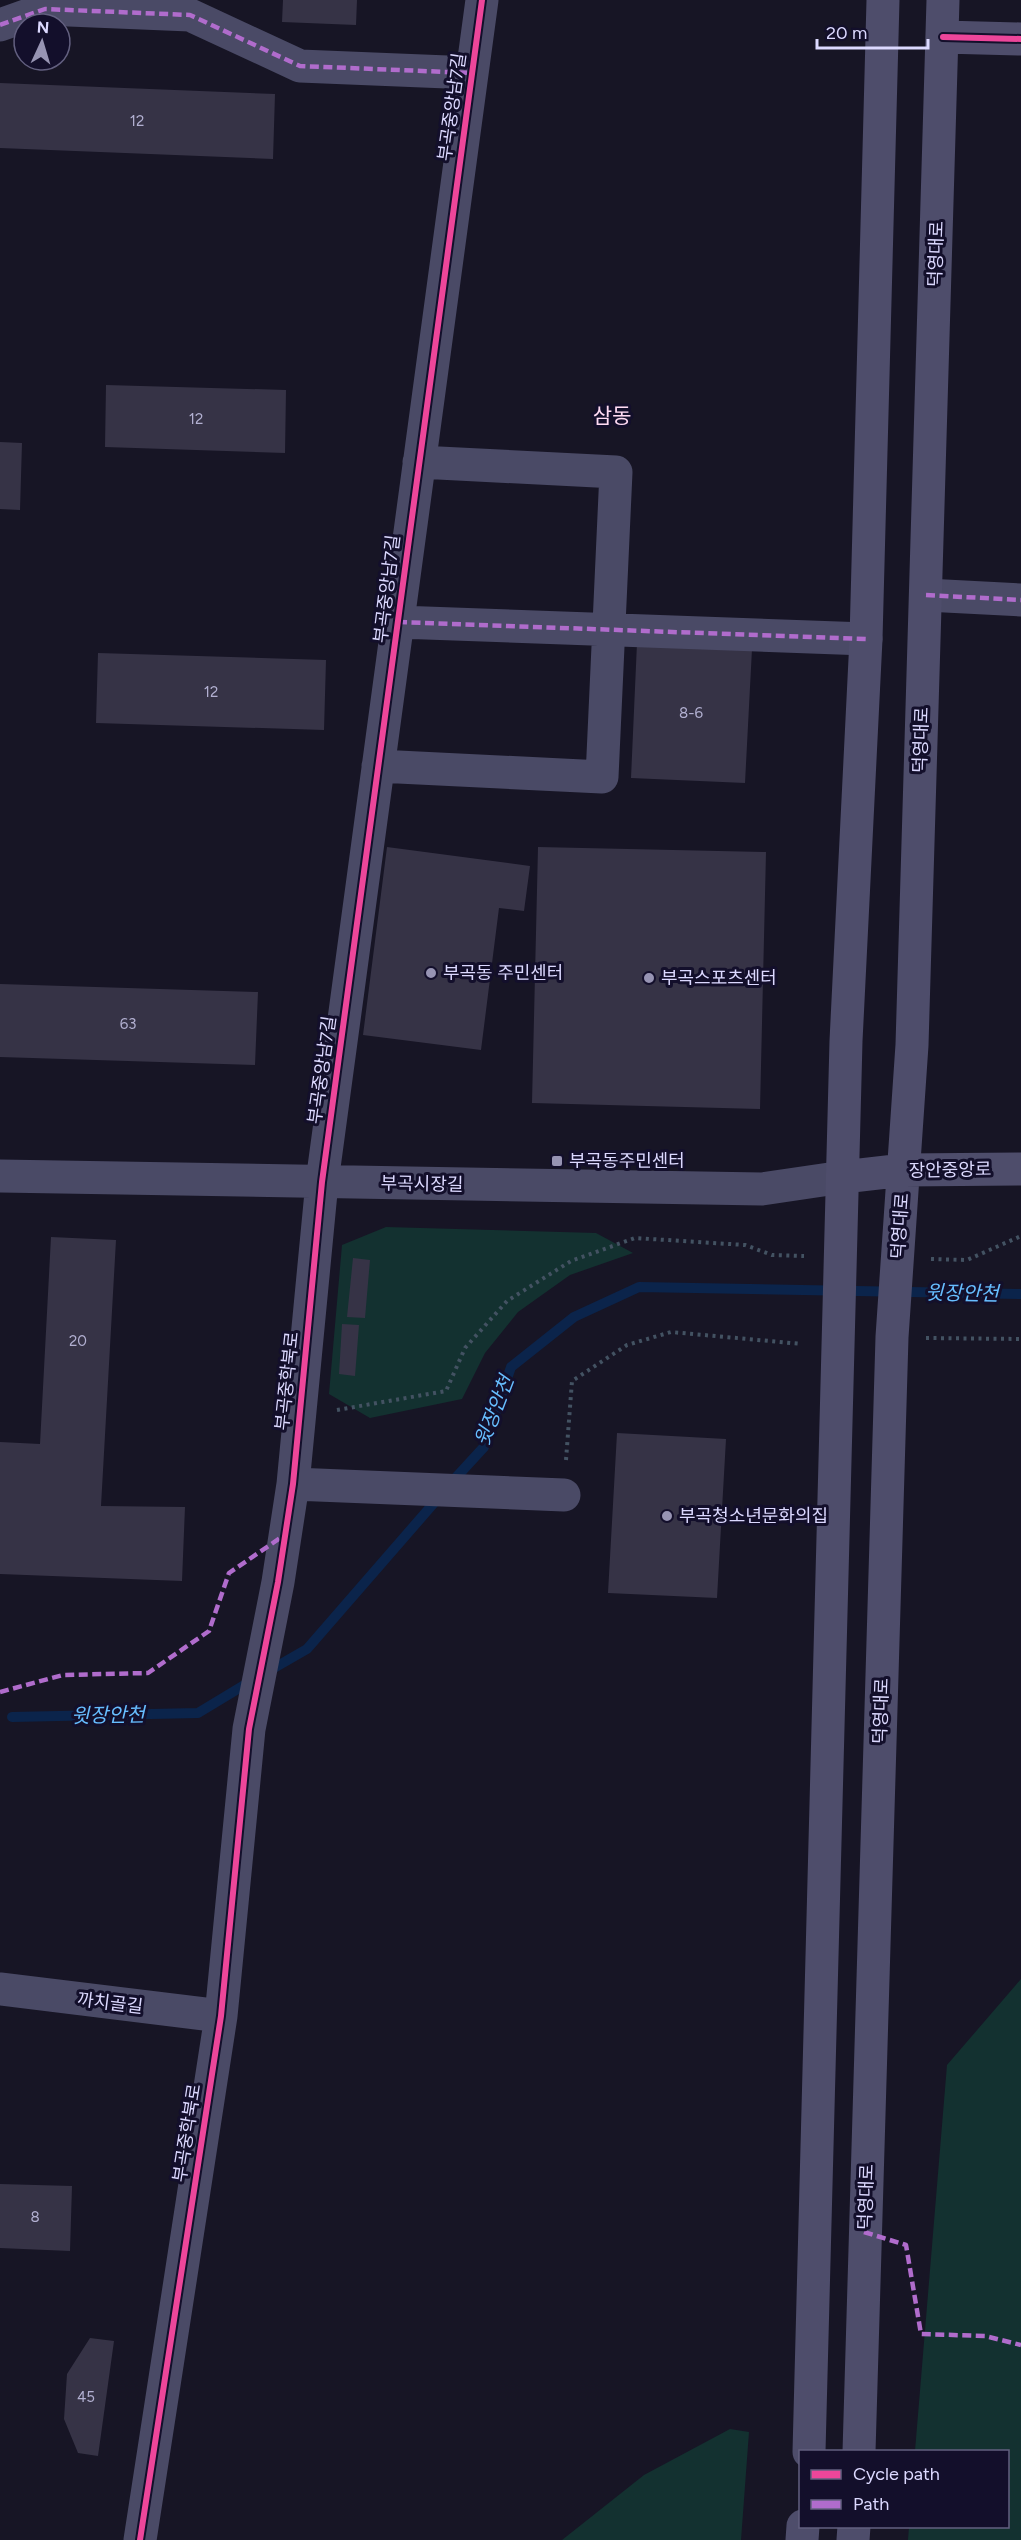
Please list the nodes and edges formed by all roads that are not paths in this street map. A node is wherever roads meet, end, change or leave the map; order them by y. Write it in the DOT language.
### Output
graph roads {
  1 [pos="482,0"];
  2 [pos="883,0"];
  3 [pos="943,0"];
  4 [pos="0,25"];
  5 [pos="943,37"];
  6 [pos="1021,39"];
  7 [pos="472,73"];
  8 [pos="419,462"];
  9 [pos="926,596"];
  10 [pos="1021,600"];
  11 [pos="398,622"];
  12 [pos="609,629"];
  13 [pos="866,639"];
  14 [pos="378,766"];
  15 [pos="1021,1169"];
  16 [pos="904,1170"];
  17 [pos="0,1176"];
  18 [pos="843,1176"];
  19 [pos="322,1182"];
  20 [pos="293,1484"];
  21 [pos="564,1495"];
  22 [pos="0,1989"];
  23 [pos="221,2016"];
  24 [pos="809,2450"];
  25 [pos="859,2450"];
  26 [pos="140,2540"];
  1 -- 7 [label="street, 부곡중앙남7길"];
  2 -- 13 [label="street"];
  3 -- 5 [label="street, 덕영대로"];
  4 -- 7 [label="street"];
  5 -- 6 [label="street"];
  5 -- 9 [label="street, 덕영대로"];
  7 -- 8 [label="street, 부곡중앙남7길"];
  8 -- 11 [label="street, 부곡중앙남7길"];
  8 -- 12 [label="street"];
  9 -- 10 [label="street"];
  9 -- 16 [label="street, 덕영대로"];
  11 -- 12 [label="street"];
  11 -- 14 [label="street, 부곡중앙남7길"];
  12 -- 13 [label="street"];
  12 -- 14 [label="street"];
  13 -- 18 [label="street"];
  14 -- 19 [label="street, 부곡중앙남7길"];
  15 -- 16 [label="street, 장안중앙로"];
  16 -- 18 [label="street, 장안중앙로"];
  16 -- 25 [label="street, 덕영대로"];
  17 -- 19 [label="street, 부곡시장길"];
  18 -- 19 [label="street, 부곡시장길"];
  18 -- 24 [label="street"];
  19 -- 20 [label="street, 부곡중학북로"];
  20 -- 21 [label="street"];
  20 -- 23 [label="street, 부곡중학북로"];
  22 -- 23 [label="street, 까치골길"];
  23 -- 26 [label="street, 부곡중학북로"];
}
